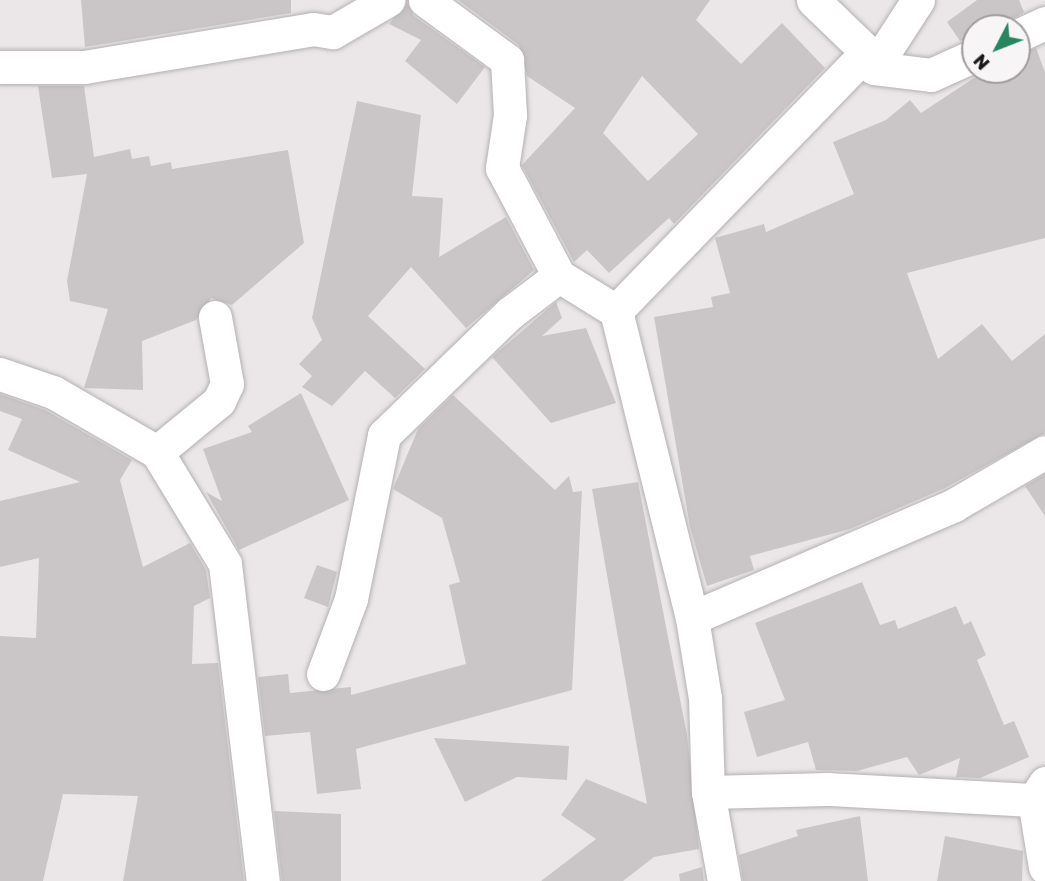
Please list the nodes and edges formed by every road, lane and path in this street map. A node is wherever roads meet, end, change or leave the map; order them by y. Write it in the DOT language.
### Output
graph roads {
  1 [pos="388,0"];
  2 [pos="425,0"];
  3 [pos="813,0"];
  4 [pos="918,0"];
  5 [pos="870,60"];
  6 [pos="961,61"];
  7 [pos="0,67"];
  8 [pos="559,276"];
  9 [pos="616,311"];
  10 [pos="215,317"];
  11 [pos="0,373"];
  12 [pos="157,452"];
  13 [pos="1045,452"];
  14 [pos="692,618"];
  15 [pos="323,674"];
  16 [pos="708,792"];
  17 [pos="1040,792"];
  18 [pos="1045,867"];
  19 [pos="263,881"];
  20 [pos="723,881"];
  1 -- 7 [label="street"];
  2 -- 8 [label="street"];
  3 -- 5 [label="street"];
  4 -- 5 [label="street"];
  5 -- 6 [label="street"];
  5 -- 9 [label="street"];
  8 -- 9 [label="street"];
  8 -- 15 [label="street"];
  9 -- 14 [label="street"];
  10 -- 12 [label="street"];
  11 -- 12 [label="street"];
  12 -- 19 [label="street"];
  13 -- 14 [label="street"];
  14 -- 16 [label="street"];
  16 -- 17 [label="street"];
  16 -- 20 [label="street"];
  17 -- 18 [label="street"];
}
